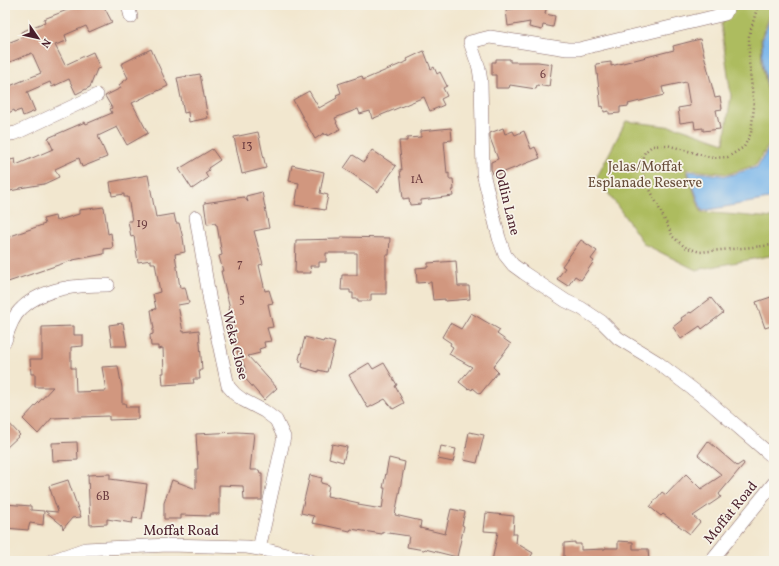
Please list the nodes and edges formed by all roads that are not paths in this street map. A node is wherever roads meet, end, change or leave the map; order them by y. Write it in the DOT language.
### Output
graph roads {
  1 [pos="729,5"];
  2 [pos="97,95"];
  3 [pos="5,136"];
  4 [pos="196,217"];
  5 [pos="108,285"];
  6 [pos="5,341"];
  7 [pos="774,458"];
  8 [pos="774,483"];
  9 [pos="258,549"];
  10 [pos="51,561"];
  11 [pos="311,561"];
  12 [pos="711,561"];
  1 -- 7 [label="street, Odlin Lane"];
  2 -- 3 [label="street"];
  4 -- 9 [label="street, Weka Close"];
  5 -- 6 [label="street"];
  8 -- 12 [label="street, Moffat Road"];
  9 -- 10 [label="street, Moffat Road"];
  9 -- 11 [label="street, Moffat Road"];
}
